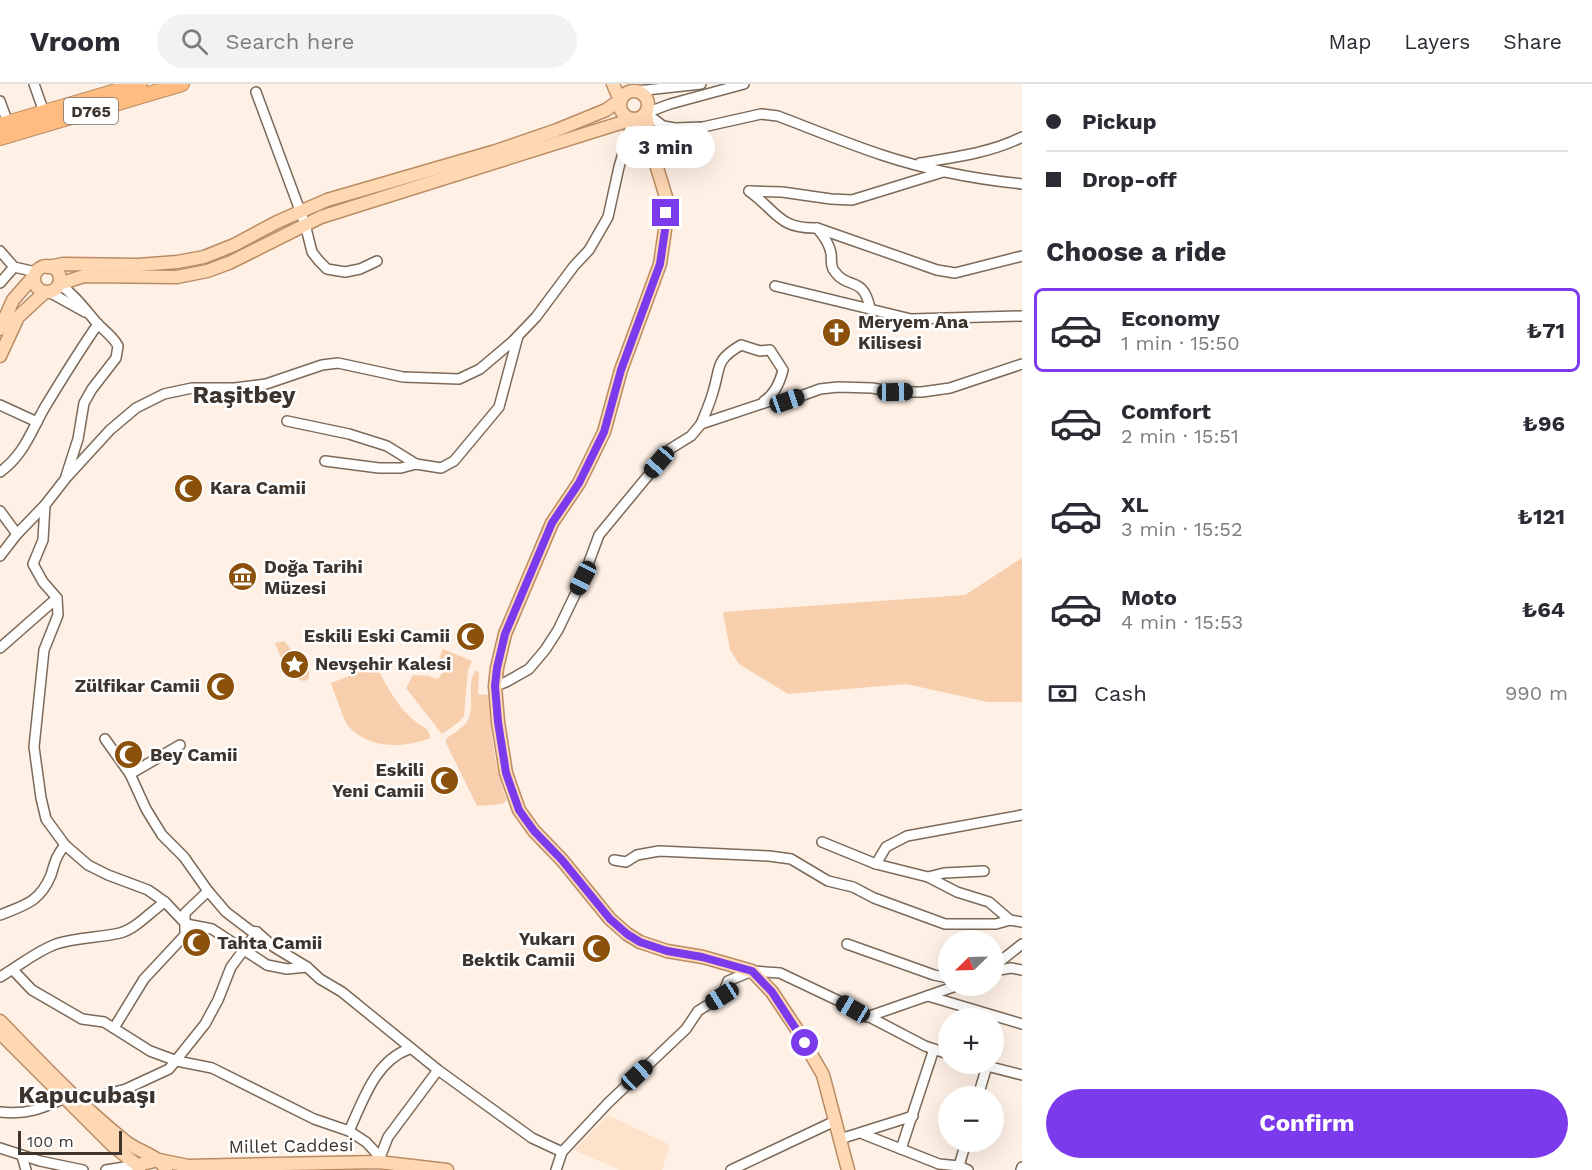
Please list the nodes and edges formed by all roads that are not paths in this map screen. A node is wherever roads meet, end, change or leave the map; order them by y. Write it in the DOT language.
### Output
graph roads {
  1 [pos="34,84"];
  2 [pos="182,84"];
  3 [pos="613,84"];
  4 [pos="700,84"];
  5 [pos="744,84"];
  6 [pos="131,85"];
  7 [pos="635,87"];
  8 [pos="256,92"];
  9 [pos="620,100"];
  10 [pos="0,101"];
  11 [pos="44,112"];
  12 [pos="646,113"];
  13 [pos="633,119"];
  14 [pos="4,124"];
  15 [pos="1022,137"];
  16 [pos="0,138"];
  17 [pos="651,148"];
  18 [pos="915,164"];
  19 [pos="944,171"];
  20 [pos="1022,184"];
  21 [pos="299,212"];
  22 [pos="305,224"];
  23 [pos="817,228"];
  24 [pos="0,251"];
  25 [pos="1022,256"];
  26 [pos="377,261"];
  27 [pos="14,267"];
  28 [pos="40,271"];
  29 [pos="0,283"];
  30 [pos="59,284"];
  31 [pos="775,286"];
  32 [pos="47,292"];
  33 [pos="870,308"];
  34 [pos="90,315"];
  35 [pos="1022,316"];
  36 [pos="98,324"];
  37 [pos="0,329"];
  38 [pos="518,336"];
  39 [pos="0,356"];
  40 [pos="1022,364"];
  41 [pos="0,405"];
  42 [pos="757,406"];
  43 [pos="287,421"];
  44 [pos="37,422"];
  45 [pos="701,424"];
  46 [pos="325,460"];
  47 [pos="416,465"];
  48 [pos="0,472"];
  49 [pos="66,478"];
  50 [pos="45,505"];
  51 [pos="0,511"];
  52 [pos="17,534"];
  53 [pos="0,556"];
  54 [pos="57,598"];
  55 [pos="0,648"];
  56 [pos="495,686"];
  57 [pos="105,739"];
  58 [pos="180,745"];
  59 [pos="130,774"];
  60 [pos="1022,814"];
  61 [pos="822,842"];
  62 [pos="65,845"];
  63 [pos="614,860"];
  64 [pos="876,864"];
  65 [pos="984,871"];
  66 [pos="928,877"];
  67 [pos="208,891"];
  68 [pos="165,902"];
  69 [pos="0,915"];
  70 [pos="1010,920"];
  71 [pos="1022,922"];
  72 [pos="186,924"];
  73 [pos="257,932"];
  74 [pos="847,944"];
  75 [pos="1022,944"];
  76 [pos="242,951"];
  77 [pos="1004,960"];
  78 [pos="307,967"];
  79 [pos="1004,968"];
  80 [pos="1022,969"];
  81 [pos="13,970"];
  82 [pos="752,971"];
  83 [pos="938,976"];
  84 [pos="0,977"];
  85 [pos="938,992"];
  86 [pos="928,996"];
  87 [pos="867,1017"];
  88 [pos="0,1021"];
  89 [pos="1022,1024"];
  90 [pos="114,1028"];
  91 [pos="0,1033"];
  92 [pos="409,1049"];
  93 [pos="934,1049"];
  94 [pos="938,1050"];
  95 [pos="177,1061"];
  96 [pos="438,1070"];
  97 [pos="1004,1070"];
  98 [pos="1022,1075"];
  99 [pos="65,1098"];
  100 [pos="80,1101"];
  101 [pos="0,1112"];
  102 [pos="913,1116"];
  103 [pos="835,1121"];
  104 [pos="349,1131"];
  105 [pos="863,1134"];
  106 [pos="840,1139"];
  107 [pos="0,1148"];
  108 [pos="901,1149"];
  109 [pos="562,1152"];
  110 [pos="965,1152"];
  111 [pos="22,1156"];
  112 [pos="378,1164"];
  113 [pos="163,1165"];
  114 [pos="938,1167"];
  115 [pos="138,1168"];
  116 [pos="963,1168"];
  117 [pos="26,1170"];
  118 [pos="82,1170"];
  119 [pos="106,1170"];
  120 [pos="447,1170"];
  121 [pos="556,1170"];
  122 [pos="731,1170"];
  123 [pos="848,1170"];
  1 -- 11 [label="street"];
  2 -- 16 [label="highway, D765"];
  3 -- 9 [label="main road"];
  4 -- 7 [label="street"];
  5 -- 12 [label="street"];
  6 -- 11 [label="highway, D765"];
  7 -- 9 [label="main road"];
  7 -- 12 [label="main road"];
  8 -- 21 [label="street"];
  9 -- 13 [label="main road"];
  9 -- 21 [label="main road"];
  10 -- 14 [label="street"];
  11 -- 14 [label="highway, D765"];
  12 -- 13 [label="main road"];
  12 -- 17 [label="main road"];
  12 -- 18 [label="street"];
  13 -- 17 [label="main road"];
  13 -- 22 [label="main road"];
  13 -- 38 [label="street"];
  15 -- 18 [label="street"];
  17 -- 56 [label="main road"];
  18 -- 19 [label="street"];
  19 -- 20 [label="street"];
  19 -- 23 [label="street"];
  21 -- 22 [label="street"];
  21 -- 28 [label="main road"];
  22 -- 26 [label="street"];
  22 -- 30 [label="main road"];
  23 -- 25 [label="street"];
  23 -- 33 [label="street"];
  24 -- 27 [label="street"];
  27 -- 28 [label="street"];
  27 -- 29 [label="street"];
  28 -- 30 [label="main road"];
  28 -- 32 [label="main road"];
  28 -- 37 [label="main road"];
  30 -- 32 [label="main road"];
  30 -- 34 [label="street"];
  31 -- 33 [label="street"];
  32 -- 34 [label="street"];
  32 -- 39 [label="main road"];
  33 -- 35 [label="street"];
  34 -- 36 [label="street"];
  36 -- 44 [label="street"];
  36 -- 49 [label="street"];
  38 -- 47 [label="street"];
  38 -- 49 [label="street"];
  40 -- 42 [label="street"];
  41 -- 44 [label="street"];
  42 -- 45 [label="street"];
  42 -- 45 [label="street"];
  43 -- 47 [label="street"];
  44 -- 48 [label="street"];
  45 -- 56 [label="street"];
  46 -- 47 [label="street"];
  49 -- 50 [label="street"];
  50 -- 52 [label="street"];
  50 -- 54 [label="street"];
  51 -- 52 [label="street"];
  52 -- 53 [label="street"];
  54 -- 55 [label="street"];
  54 -- 62 [label="street"];
  56 -- 82 [label="main road"];
  57 -- 59 [label="street"];
  58 -- 59 [label="street"];
  59 -- 67 [label="street"];
  60 -- 64 [label="street"];
  61 -- 64 [label="street"];
  62 -- 68 [label="street"];
  62 -- 69 [label="street"];
  63 -- 70 [label="street"];
  64 -- 66 [label="street"];
  65 -- 66 [label="street"];
  66 -- 70 [label="street"];
  67 -- 72 [label="street"];
  67 -- 73 [label="street"];
  68 -- 72 [label="street"];
  68 -- 81 [label="street"];
  70 -- 71 [label="street"];
  72 -- 76 [label="street"];
  72 -- 90 [label="street"];
  73 -- 76 [label="street"];
  73 -- 78 [label="street"];
  74 -- 83 [label="street"];
  75 -- 77 [label="street"];
  76 -- 78 [label="street"];
  76 -- 95 [label="street"];
  78 -- 92 [label="street"];
  79 -- 80 [label="street"];
  81 -- 84 [label="street"];
  81 -- 90 [label="street"];
  82 -- 87 [label="street"];
  82 -- 103 [label="main road"];
  82 -- 109 [label="street"];
  85 -- 86 [label="street"];
  86 -- 87 [label="street"];
  86 -- 89 [label="street"];
  87 -- 93 [label="street"];
  88 -- 100 [label="main road"];
  90 -- 95 [label="street"];
  91 -- 99 [label="main road"];
  92 -- 96 [label="street"];
  92 -- 104 [label="street"];
  93 -- 94 [label="street"];
  93 -- 102 [label="street"];
  95 -- 100 [label="street"];
  95 -- 104 [label="street"];
  96 -- 109 [label="street"];
  96 -- 112 [label="street"];
  97 -- 98 [label="street"];
  99 -- 101 [label="street"];
  99 -- 115 [label="main road"];
  100 -- 113 [label="main road"];
  102 -- 105 [label="street"];
  102 -- 108 [label="street"];
  103 -- 106 [label="main road"];
  103 -- 122 [label="street"];
  104 -- 112 [label="street"];
  105 -- 106 [label="street"];
  105 -- 108 [label="street"];
  106 -- 123 [label="main road"];
  107 -- 111 [label="street"];
  108 -- 114 [label="street"];
  109 -- 121 [label="street"];
  110 -- 116 [label="street"];
  111 -- 117 [label="street"];
  111 -- 118 [label="street"];
  112 -- 113 [label="main road, Millet Caddesi"];
  112 -- 120 [label="main road, Millet Caddesi"];
  113 -- 115 [label="main road, Millet Caddesi"];
  114 -- 116 [label="street"];
  115 -- 119 [label="street"];
}
